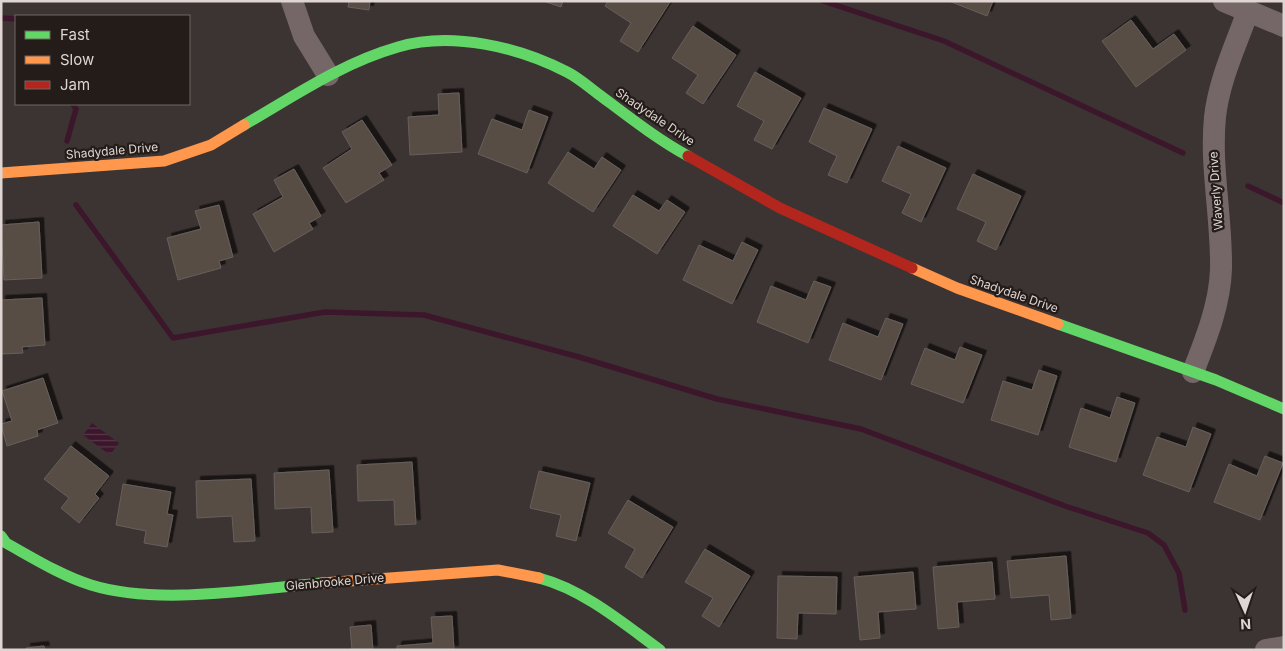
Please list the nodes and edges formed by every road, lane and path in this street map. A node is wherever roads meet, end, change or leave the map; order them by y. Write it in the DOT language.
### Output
graph roads {
  1 [pos="292,1"];
  2 [pos="1224,1"];
  3 [pos="1248,11"];
  4 [pos="1284,26"];
  5 [pos="328,75"];
  6 [pos="1,173"];
  7 [pos="1193,372"];
  8 [pos="1284,408"];
  9 [pos="3,543"];
  10 [pos="1284,647"];
  11 [pos="660,650"];
  12 [pos="1266,650"];
  1 -- 5 [label="street"];
  2 -- 3 [label="street"];
  3 -- 4 [label="street"];
  3 -- 7 [label="street, Waverly Drive"];
  5 -- 6 [label="street, Shadydale Drive"];
  5 -- 7 [label="street, Shadydale Drive"];
  7 -- 8 [label="street, Shadydale Drive"];
  9 -- 11 [label="street, Glenbrooke Drive"];
  10 -- 12 [label="street"];
}
